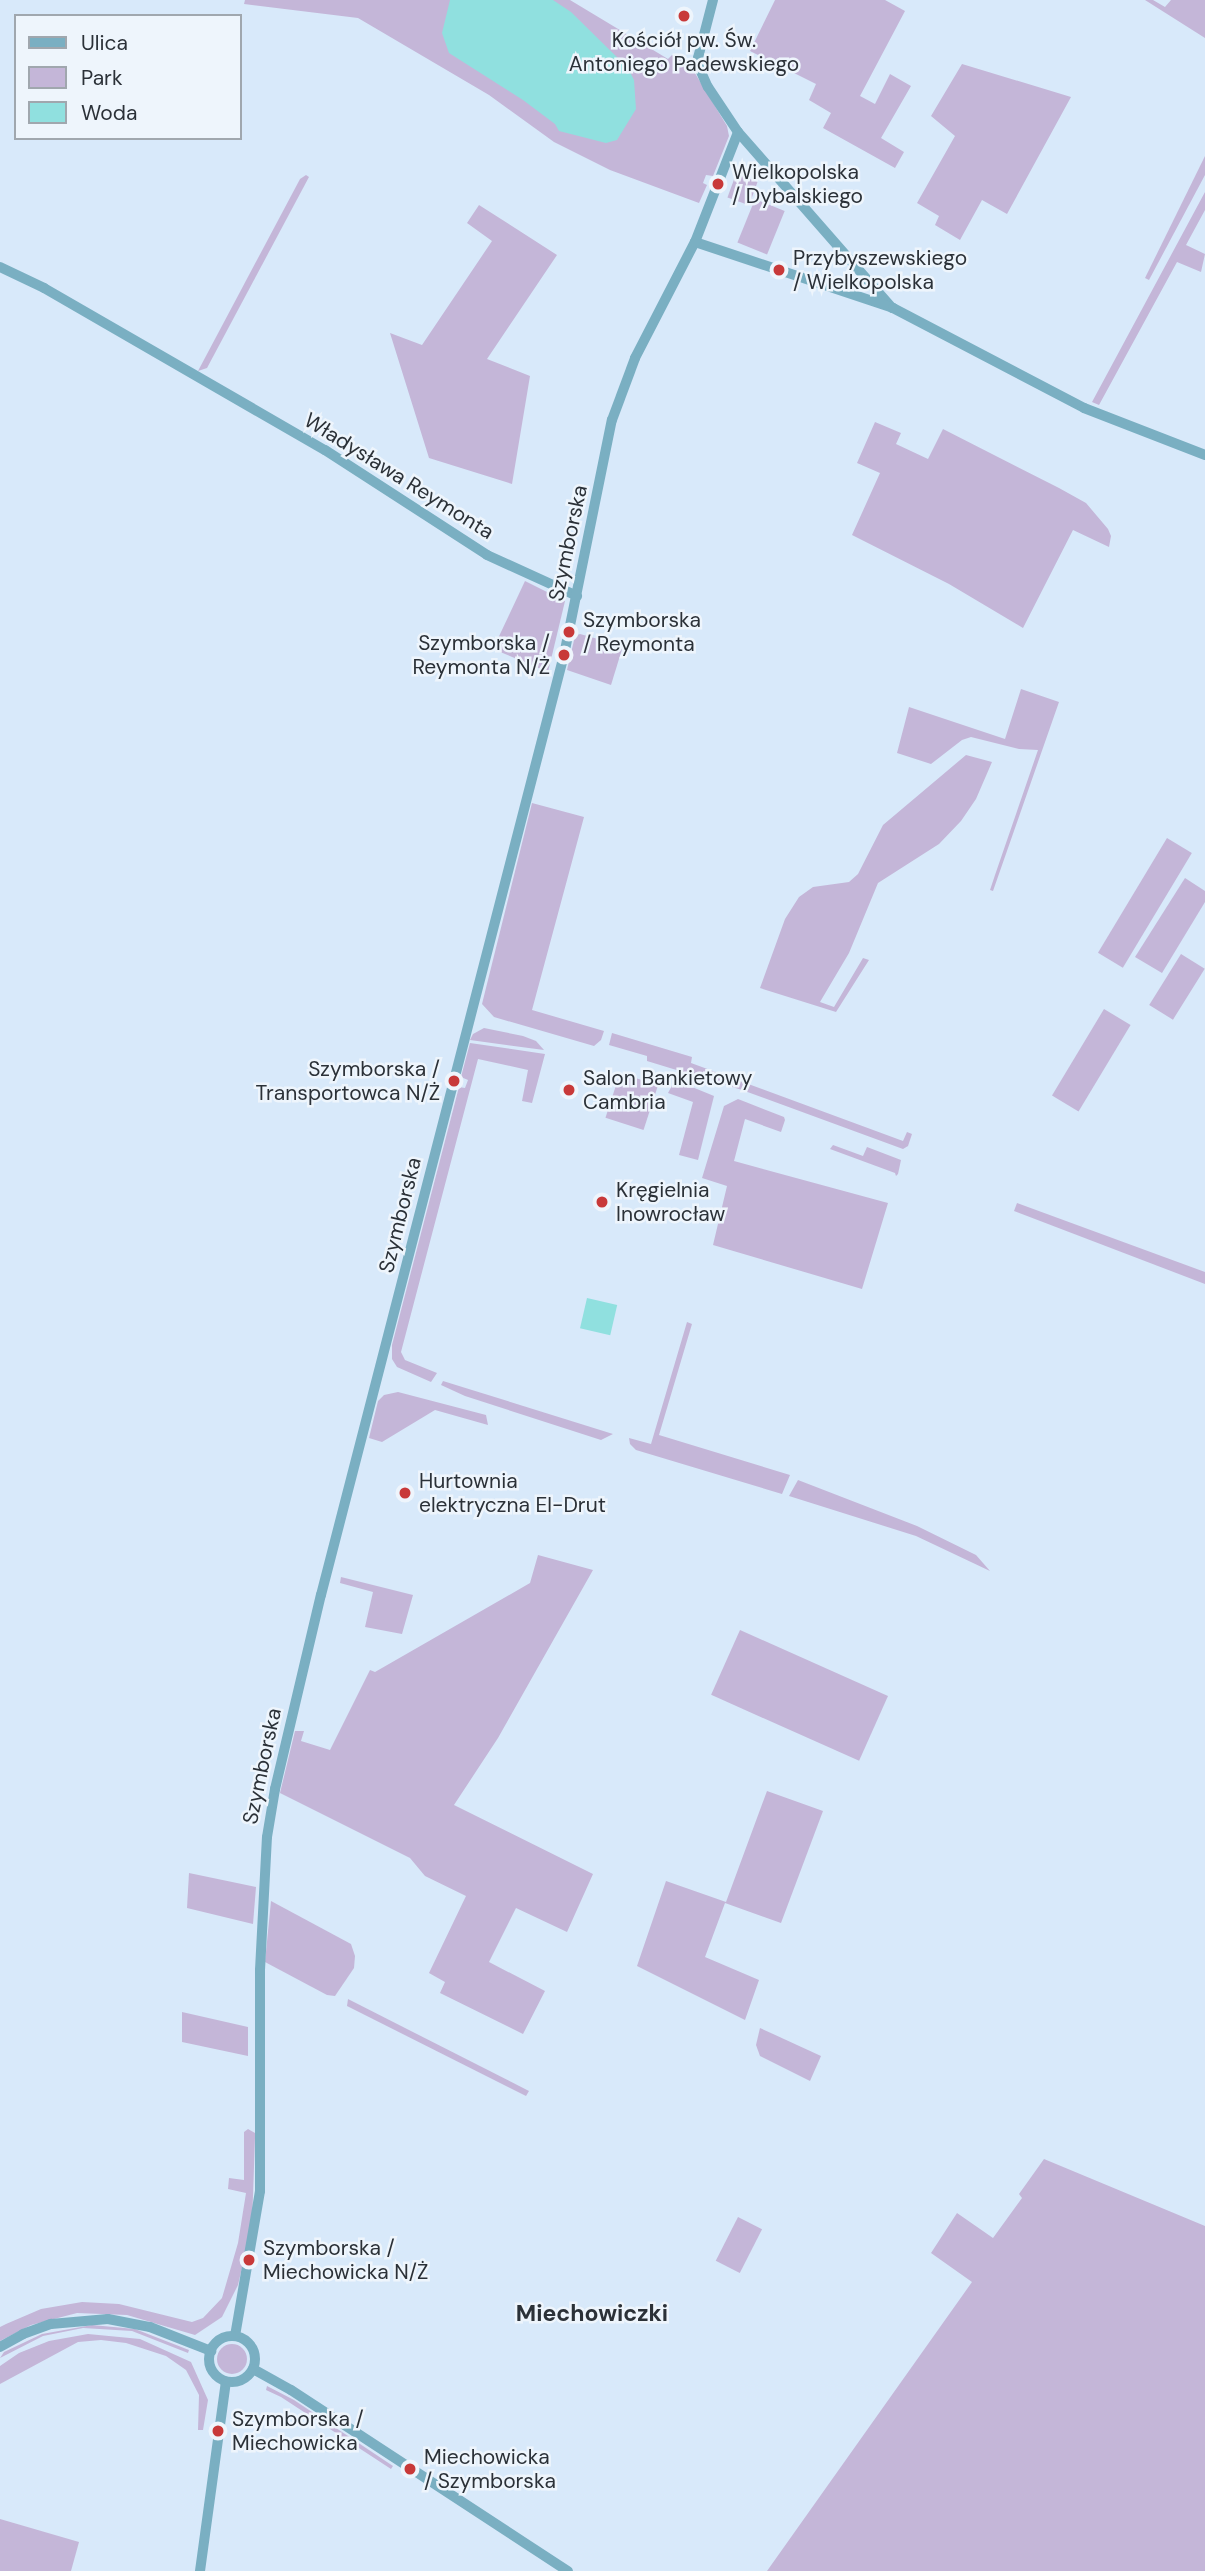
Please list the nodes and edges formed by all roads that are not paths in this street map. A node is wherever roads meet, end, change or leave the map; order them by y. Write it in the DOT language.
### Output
graph roads {
  1 [pos="713,0"];
  2 [pos="738,132"];
  3 [pos="695,242"];
  4 [pos="0,267"];
  5 [pos="893,308"];
  6 [pos="1205,455"];
  7 [pos="577,596"];
  8 [pos="235,2336"];
  9 [pos="0,2347"];
  10 [pos="211,2351"];
  11 [pos="253,2370"];
  12 [pos="226,2382"];
  13 [pos="200,2571"];
  14 [pos="568,2571"];
  1 -- 2 [label="street"];
  2 -- 3 [label="street, Szymborska"];
  2 -- 5 [label="street"];
  3 -- 5 [label="street"];
  3 -- 7 [label="street, Szymborska"];
  4 -- 7 [label="street, Władysława Reymonta"];
  5 -- 6 [label="street"];
  7 -- 8 [label="street, Szymborska"];
  8 -- 10 [label="street"];
  8 -- 11 [label="street"];
  9 -- 10 [label="street"];
  10 -- 12 [label="street"];
  11 -- 12 [label="street"];
  11 -- 14 [label="street"];
  12 -- 13 [label="street"];
}
